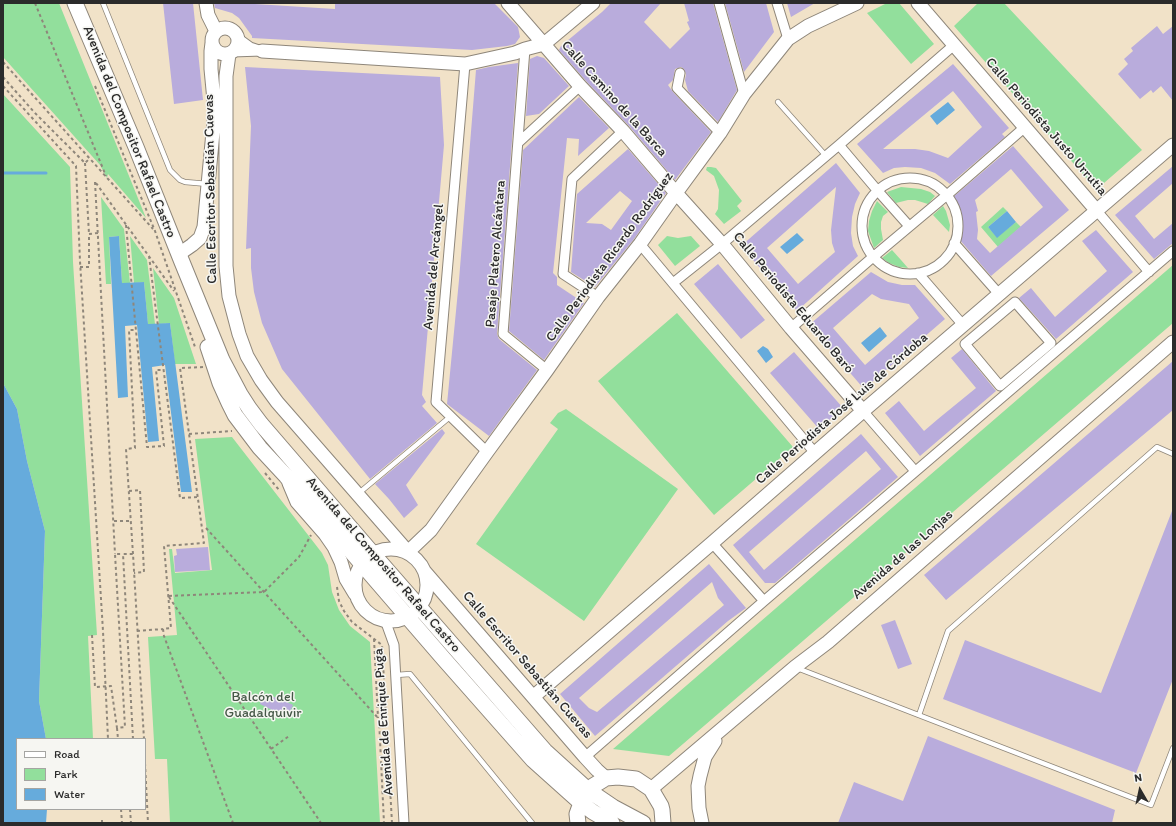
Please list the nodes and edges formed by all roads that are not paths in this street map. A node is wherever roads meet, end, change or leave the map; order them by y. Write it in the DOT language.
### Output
graph roads {
  1 [pos="75,3"];
  2 [pos="103,3"];
  3 [pos="206,3"];
  4 [pos="508,3"];
  5 [pos="593,3"];
  6 [pos="719,3"];
  7 [pos="777,3"];
  8 [pos="857,3"];
  9 [pos="918,3"];
  10 [pos="214,37"];
  11 [pos="239,39"];
  12 [pos="788,39"];
  13 [pos="544,44"];
  14 [pos="954,45"];
  15 [pos="524,49"];
  16 [pos="262,51"];
  17 [pos="231,53"];
  18 [pos="465,64"];
  19 [pos="680,73"];
  20 [pos="580,86"];
  21 [pos="744,94"];
  22 [pos="778,102"];
  23 [pos="1025,127"];
  24 [pos="623,131"];
  25 [pos="720,132"];
  26 [pos="518,142"];
  27 [pos="839,145"];
  28 [pos="1173,145"];
  29 [pos="826,156"];
  30 [pos="208,184"];
  31 [pos="877,190"];
  32 [pos="676,193"];
  33 [pos="947,195"];
  34 [pos="1097,211"];
  35 [pos="909,226"];
  36 [pos="954,243"];
  37 [pos="640,244"];
  38 [pos="722,244"];
  39 [pos="1173,251"];
  40 [pos="873,257"];
  41 [pos="180,258"];
  42 [pos="1149,272"];
  43 [pos="918,273"];
  44 [pos="673,283"];
  45 [pos="1001,293"];
  46 [pos="598,297"];
  47 [pos="1014,303"];
  48 [pos="961,327"];
  49 [pos="790,328"];
  50 [pos="969,341"];
  51 [pos="1173,342"];
  52 [pos="1052,348"];
  53 [pos="547,370"];
  54 [pos="1007,387"];
  55 [pos="863,411"];
  56 [pos="451,416"];
  57 [pos="487,452"];
  58 [pos="815,453"];
  59 [pos="1173,454"];
  60 [pos="915,471"];
  61 [pos="286,476"];
  62 [pos="358,494"];
  63 [pos="712,543"];
  64 [pos="408,552"];
  65 [pos="367,559"];
  66 [pos="425,572"];
  67 [pos="357,598"];
  68 [pos="764,601"];
  69 [pos="420,607"];
  70 [pos="408,617"];
  71 [pos="385,620"];
  72 [pos="796,667"];
  73 [pos="396,675"];
  74 [pos="533,697"];
  75 [pos="919,715"];
  76 [pos="722,730"];
  77 [pos="1173,748"];
  78 [pos="585,757"];
  79 [pos="606,778"];
  80 [pos="651,789"];
  81 [pos="584,796"];
  82 [pos="404,823"];
  83 [pos="532,823"];
  84 [pos="578,823"];
  85 [pos="612,823"];
  86 [pos="643,823"];
  87 [pos="663,823"];
  88 [pos="702,823"];
  1 -- 41 [label="main road, Avenida del Compositor Rafael Castro"];
  2 -- 30 [label="lane"];
  3 -- 10 [label="street, Calle Escritor Sebastián Cuevas"];
  4 -- 13 [label="street, Calle Camino de la Barca"];
  5 -- 13 [label="street"];
  6 -- 21 [label="street"];
  7 -- 12 [label="street"];
  8 -- 12 [label="street, Calle Periodista Ricardo Rodríguez"];
  9 -- 14 [label="street, Calle Periodista Justo Urrutia"];
  10 -- 11 [label="street"];
  10 -- 17 [label="street"];
  10 -- 30 [label="street, Calle Escritor Sebastián Cuevas"];
  11 -- 16 [label="street"];
  11 -- 17 [label="street"];
  12 -- 21 [label="street, Calle Periodista Ricardo Rodríguez"];
  13 -- 15 [label="street"];
  13 -- 20 [label="street, Calle Camino de la Barca"];
  14 -- 23 [label="street, Calle Periodista Justo Urrutia"];
  14 -- 27 [label="street"];
  15 -- 18 [label="street"];
  15 -- 26 [label="street, Pasaje Platero Alcántara"];
  16 -- 17 [label="street"];
  16 -- 18 [label="street"];
  17 -- 62 [label="street, Calle Escritor Sebastián Cuevas"];
  18 -- 56 [label="street, Avenida del Arcángel"];
  19 -- 25 [label="street"];
  20 -- 24 [label="street, Calle Camino de la Barca"];
  20 -- 26 [label="street"];
  21 -- 25 [label="street, Calle Periodista Ricardo Rodríguez"];
  22 -- 29 [label="lane"];
  23 -- 33 [label="street"];
  23 -- 34 [label="street, Calle Periodista Justo Urrutia"];
  24 -- 32 [label="street, Calle Camino de la Barca"];
  24 -- 46 [label="street"];
  25 -- 32 [label="street, Calle Periodista Ricardo Rodríguez"];
  26 -- 53 [label="street, Pasaje Platero Alcántara"];
  27 -- 29 [label="street"];
  27 -- 31 [label="street"];
  28 -- 34 [label="street, Calle Periodista José Luis de Córdoba"];
  29 -- 38 [label="street"];
  30 -- 41 [label="street, Calle Escritor Sebastián Cuevas"];
  31 -- 33 [label="street"];
  31 -- 35 [label="street"];
  31 -- 40 [label="street"];
  32 -- 37 [label="street, Calle Periodista Ricardo Rodríguez"];
  32 -- 38 [label="street, Calle Periodista Eduardo Baró"];
  33 -- 35 [label="street"];
  33 -- 36 [label="street"];
  34 -- 42 [label="street, Calle Periodista Justo Urrutia"];
  34 -- 45 [label="street, Calle Periodista José Luis de Córdoba"];
  35 -- 40 [label="street"];
  36 -- 43 [label="street"];
  36 -- 45 [label="street"];
  37 -- 44 [label="street"];
  37 -- 46 [label="street, Calle Periodista Ricardo Rodríguez"];
  38 -- 44 [label="street"];
  38 -- 49 [label="street, Calle Periodista Eduardo Baró"];
  39 -- 42 [label="street"];
  40 -- 43 [label="street"];
  40 -- 49 [label="street"];
  41 -- 61 [label="main road, Avenida del Compositor Rafael Castro"];
  41 -- 65 [label="main road, Avenida del Compositor Rafael Castro"];
  42 -- 52 [label="street"];
  43 -- 48 [label="street"];
  44 -- 58 [label="street"];
  45 -- 47 [label="street"];
  45 -- 48 [label="street, Calle Periodista José Luis de Córdoba"];
  46 -- 53 [label="street, Calle Periodista Ricardo Rodríguez"];
  47 -- 50 [label="street"];
  47 -- 52 [label="street"];
  48 -- 50 [label="street"];
  48 -- 55 [label="street, Calle Periodista José Luis de Córdoba"];
  49 -- 55 [label="street, Calle Periodista Eduardo Baró"];
  50 -- 54 [label="street"];
  51 -- 72 [label="street, Avenida de las Lonjas"];
  52 -- 54 [label="street"];
  53 -- 57 [label="street, Calle Periodista Ricardo Rodríguez"];
  54 -- 60 [label="street"];
  55 -- 58 [label="street, Calle Periodista José Luis de Córdoba"];
  55 -- 60 [label="street, Calle Periodista Eduardo Baró"];
  56 -- 57 [label="street, Avenida del Arcángel"];
  56 -- 62 [label="lane"];
  57 -- 64 [label="street, Calle Periodista Ricardo Rodríguez"];
  58 -- 63 [label="street, Calle Periodista José Luis de Córdoba"];
  59 -- 75 [label="lane"];
  60 -- 68 [label="street"];
  61 -- 65 [label="main road, Avenida del Compositor Rafael Castro"];
  61 -- 67 [label="street, Avenida del Compositor Rafael Castro"];
  62 -- 64 [label="street, Calle Escritor Sebastián Cuevas"];
  63 -- 68 [label="street"];
  63 -- 74 [label="street, Calle Periodista José Luis de Córdoba"];
  64 -- 65 [label="street"];
  64 -- 66 [label="street, Calle Escritor Sebastián Cuevas"];
  65 -- 67 [label="street"];
  65 -- 69 [label="main road, Avenida del Compositor Rafael Castro"];
  65 -- 70 [label="main road, Avenida del Compositor Rafael Castro"];
  66 -- 69 [label="street"];
  66 -- 74 [label="street, Calle Escritor Sebastián Cuevas"];
  67 -- 71 [label="street, Avenida del Compositor Rafael Castro"];
  68 -- 78 [label="street"];
  69 -- 70 [label="street"];
  69 -- 81 [label="main road, Avenida del Compositor Rafael Castro"];
  70 -- 71 [label="street"];
  70 -- 81 [label="main road, Avenida del Compositor Rafael Castro"];
  71 -- 73 [label="street, Avenida de Enrique Puga"];
  72 -- 75 [label="lane"];
  72 -- 76 [label="street, Avenida de las Lonjas"];
  73 -- 82 [label="street, Avenida de Enrique Puga"];
  73 -- 83 [label="lane"];
  74 -- 78 [label="street, Calle Escritor Sebastián Cuevas"];
  75 -- 77 [label="lane"];
  76 -- 80 [label="street, Avenida de las Lonjas"];
  76 -- 88 [label="street"];
  78 -- 79 [label="street, Calle Escritor Sebastián Cuevas"];
  79 -- 80 [label="main road"];
  79 -- 81 [label="main road"];
  80 -- 87 [label="main road"];
  81 -- 84 [label="main road"];
  81 -- 85 [label="main road, Avenida del Compositor Rafael Castro"];
  81 -- 86 [label="main road, Avenida del Compositor Rafael Castro"];
}
